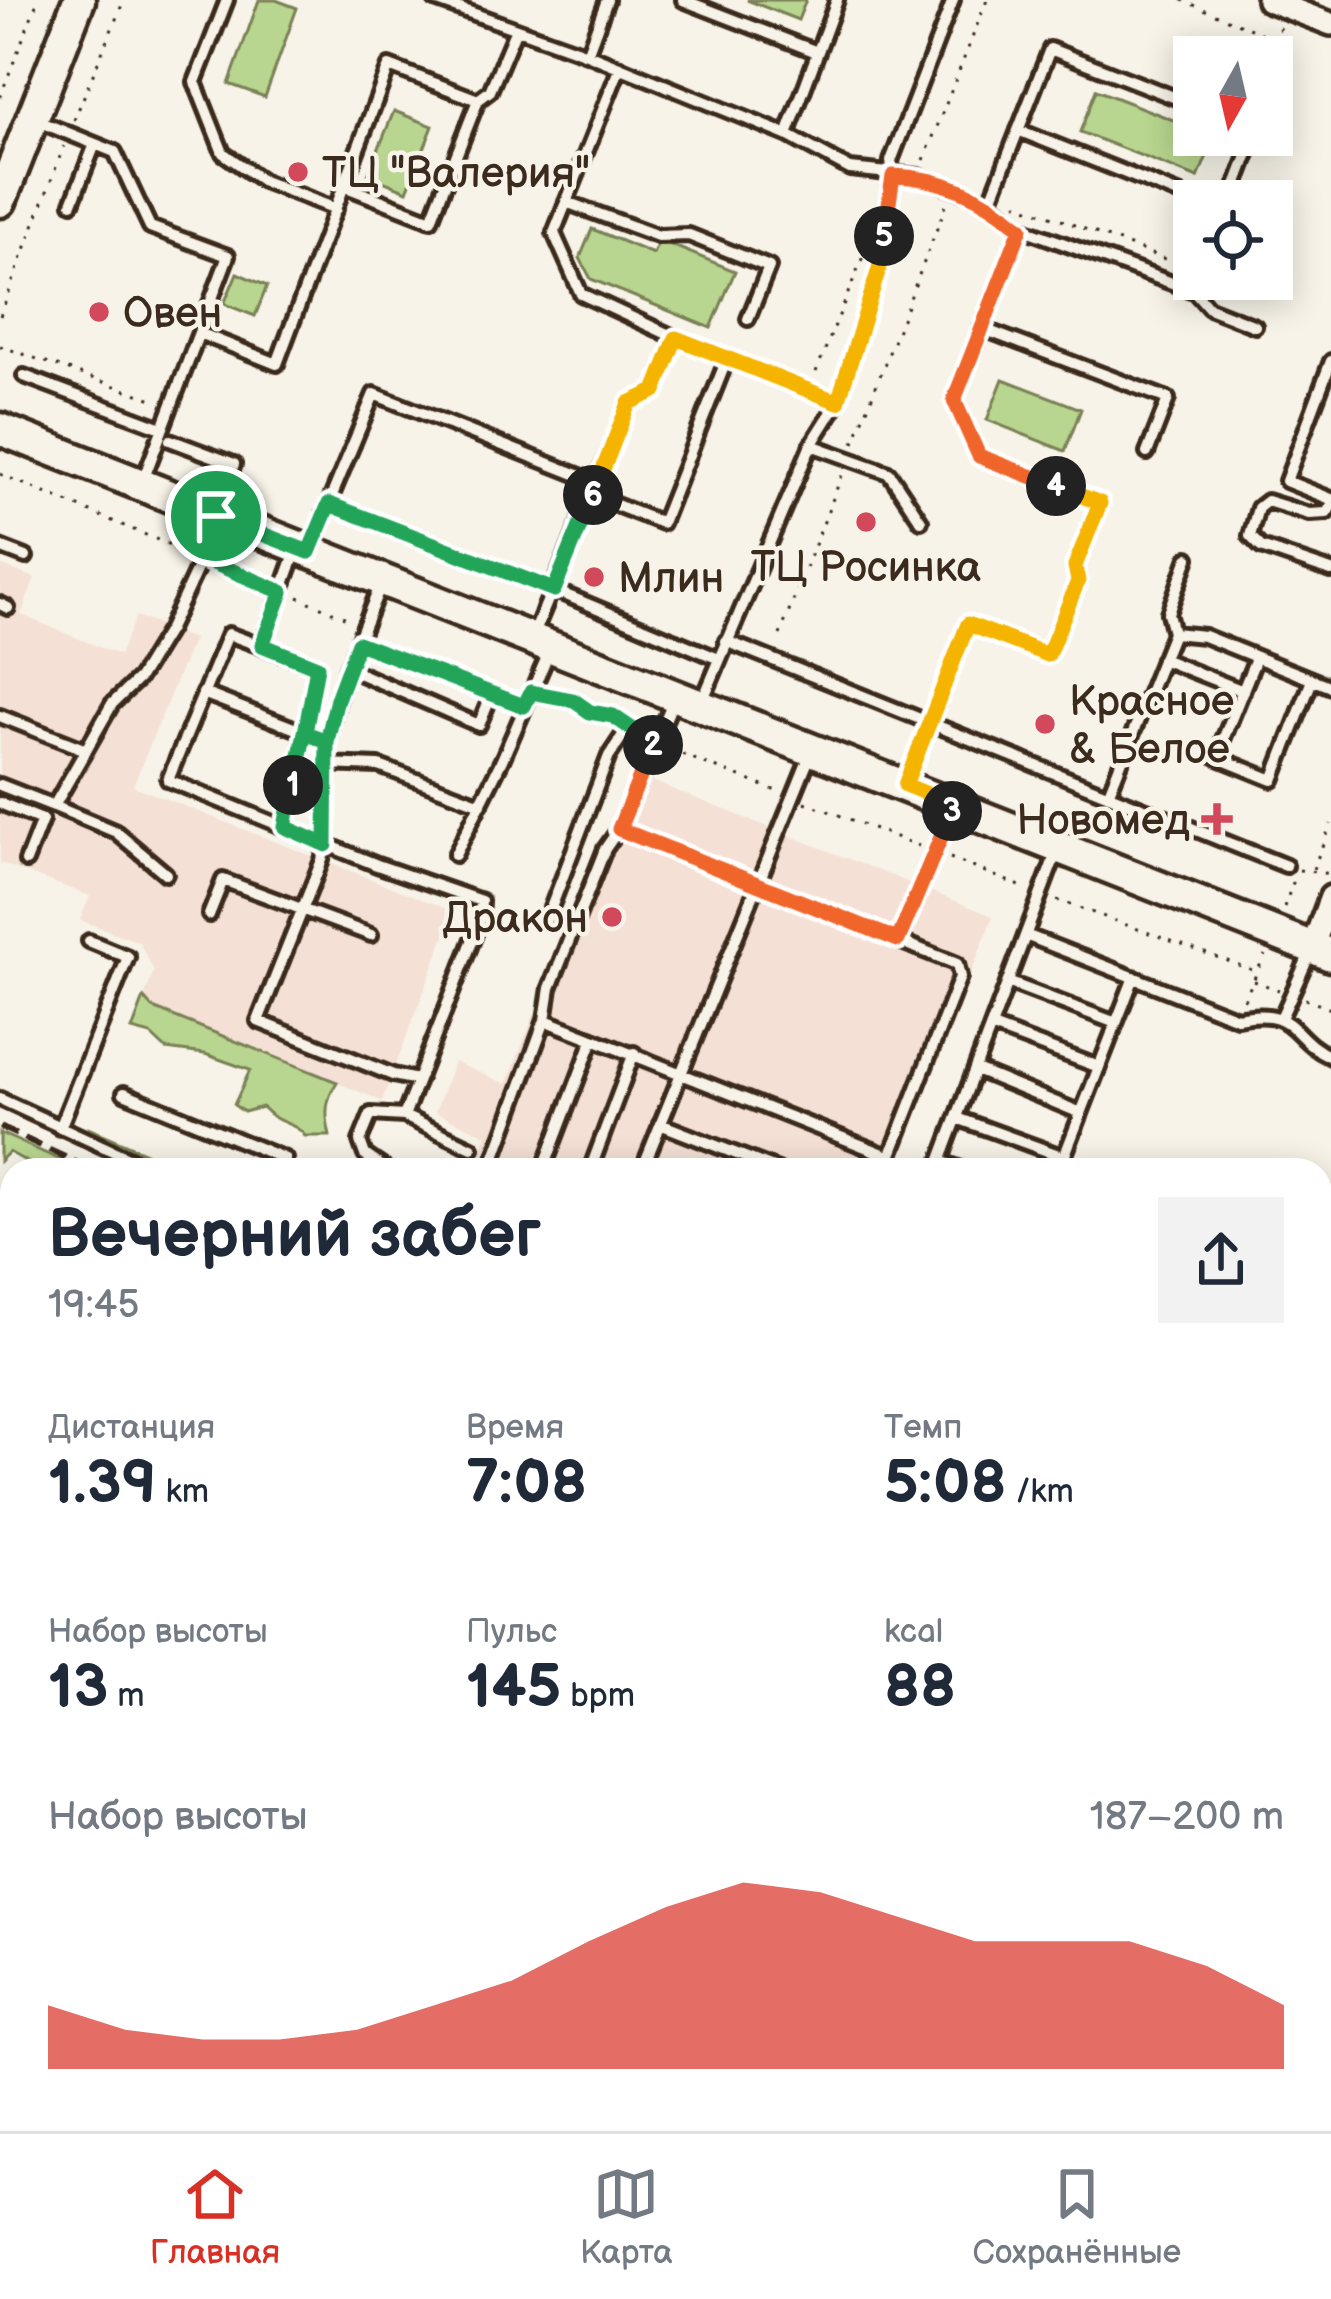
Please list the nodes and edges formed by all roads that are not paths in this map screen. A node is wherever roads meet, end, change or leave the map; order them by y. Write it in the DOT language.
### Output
graph roads {
  1 [pos="79,0"];
  2 [pos="227,0"];
  3 [pos="435,0"];
  4 [pos="607,0"];
  5 [pos="683,0"];
  6 [pos="837,0"];
  7 [pos="953,0"];
  8 [pos="1270,0"];
  9 [pos="1331,24"];
  10 [pos="516,28"];
  11 [pos="817,52"];
  12 [pos="587,54"];
  13 [pos="620,67"];
  14 [pos="1173,97"];
  15 [pos="478,100"];
  16 [pos="33,119"];
  17 [pos="1018,130"];
  18 [pos="787,135"];
  19 [pos="95,144"];
  20 [pos="893,176"];
  21 [pos="344,186"];
  22 [pos="1173,192"];
  23 [pos="991,199"];
  24 [pos="0,201"];
  25 [pos="566,202"];
  26 [pos="72,203"];
  27 [pos="336,209"];
  28 [pos="1021,228"];
  29 [pos="1173,277"];
  30 [pos="1204,300"];
  31 [pos="748,319"];
  32 [pos="1255,326"];
  33 [pos="981,328"];
  34 [pos="199,333"];
  35 [pos="676,338"];
  36 [pos="727,359"];
  37 [pos="1331,361"];
  38 [pos="24,376"];
  39 [pos="838,402"];
  40 [pos="0,429"];
  41 [pos="166,434"];
  42 [pos="811,445"];
  43 [pos="1147,453"];
  44 [pos="141,486"];
  45 [pos="595,489"];
  46 [pos="1331,503"];
  47 [pos="329,504"];
  48 [pos="216,516"];
  49 [pos="921,521"];
  50 [pos="0,547"];
  51 [pos="303,550"];
  52 [pos="26,557"];
  53 [pos="1188,558"];
  54 [pos="1331,572"];
  55 [pos="383,581"];
  56 [pos="554,590"];
  57 [pos="1173,633"];
  58 [pos="726,641"];
  59 [pos="358,643"];
  60 [pos="542,643"];
  61 [pos="262,645"];
  62 [pos="1256,658"];
  63 [pos="719,659"];
  64 [pos="1162,659"];
  65 [pos="409,663"];
  66 [pos="347,668"];
  67 [pos="1312,680"];
  68 [pos="1331,687"];
  69 [pos="1243,691"];
  70 [pos="397,692"];
  71 [pos="203,693"];
  72 [pos="492,694"];
  73 [pos="688,701"];
  74 [pos="524,706"];
  75 [pos="0,716"];
  76 [pos="928,723"];
  77 [pos="662,731"];
  78 [pos="305,733"];
  79 [pos="327,741"];
  80 [pos="86,750"];
  81 [pos="813,750"];
  82 [pos="325,764"];
  83 [pos="0,784"];
  84 [pos="905,785"];
  85 [pos="1108,795"];
  86 [pos="0,803"];
  87 [pos="481,804"];
  88 [pos="955,805"];
  89 [pos="54,806"];
  90 [pos="285,827"];
  91 [pos="619,829"];
  92 [pos="326,845"];
  93 [pos="1058,848"];
  94 [pos="455,855"];
  95 [pos="26,861"];
  96 [pos="1286,866"];
  97 [pos="166,874"];
  98 [pos="758,886"];
  99 [pos="1331,897"];
  100 [pos="301,909"];
  101 [pos="209,915"];
  102 [pos="546,921"];
  103 [pos="370,935"];
  104 [pos="1028,936"];
  105 [pos="88,940"];
  106 [pos="898,940"];
  107 [pos="1322,952"];
  108 [pos="1135,977"];
  109 [pos="1010,983"];
  110 [pos="1281,1018"];
  111 [pos="545,1020"];
  112 [pos="1116,1023"];
  113 [pos="992,1027"];
  114 [pos="593,1039"];
  115 [pos="634,1053"];
  116 [pos="1331,1057"];
  117 [pos="1099,1067"];
  118 [pos="976,1070"];
  119 [pos="684,1072"];
  120 [pos="417,1079"];
  121 [pos="124,1093"];
  122 [pos="0,1100"];
  123 [pos="1081,1113"];
  124 [pos="404,1116"];
  125 [pos="957,1118"];
  126 [pos="660,1124"];
  127 [pos="60,1127"];
  128 [pos="472,1148"];
  129 [pos="891,1156"];
  130 [pos="128,1158"];
  131 [pos="283,1158"];
  132 [pos="369,1158"];
  133 [pos="494,1158"];
  134 [pos="548,1158"];
  135 [pos="595,1158"];
  136 [pos="650,1158"];
  137 [pos="747,1158"];
  138 [pos="942,1158"];
  139 [pos="1047,1158"];
  140 [pos="1063,1158"];
  1 -- 16 [label="main road"];
  2 -- 27 [label="lane"];
  3 -- 10 [label="lane"];
  4 -- 12 [label="lane"];
  5 -- 11 [label="lane"];
  6 -- 11 [label="lane"];
  7 -- 20 [label="lane"];
  8 -- 9 [label="street"];
  10 -- 12 [label="lane"];
  10 -- 15 [label="lane"];
  11 -- 18 [label="lane"];
  12 -- 13 [label="lane"];
  13 -- 18 [label="lane"];
  13 -- 25 [label="lane"];
  14 -- 17 [label="lane"];
  15 -- 21 [label="lane"];
  15 -- 21 [label="lane"];
  16 -- 19 [label="lane"];
  16 -- 24 [label="main road"];
  17 -- 22 [label="lane"];
  17 -- 23 [label="lane"];
  18 -- 20 [label="lane"];
  19 -- 26 [label="lane"];
  19 -- 34 [label="lane"];
  20 -- 23 [label="lane"];
  20 -- 39 [label="lane"];
  21 -- 27 [label="lane"];
  23 -- 28 [label="lane"];
  25 -- 31 [label="lane"];
  25 -- 35 [label="lane"];
  27 -- 34 [label="lane"];
  28 -- 29 [label="lane"];
  28 -- 33 [label="lane"];
  30 -- 32 [label="lane"];
  33 -- 43 [label="lane"];
  33 -- 76 [label="lane"];
  34 -- 41 [label="lane"];
  35 -- 36 [label="lane"];
  35 -- 45 [label="lane"];
  36 -- 39 [label="lane"];
  36 -- 45 [label="lane"];
  37 -- 46 [label="lane"];
  38 -- 41 [label="lane"];
  39 -- 42 [label="lane"];
  40 -- 44 [label="main road"];
  41 -- 44 [label="lane"];
  41 -- 48 [label="lane"];
  42 -- 49 [label="lane"];
  42 -- 58 [label="lane"];
  44 -- 48 [label="main road"];
  45 -- 47 [label="lane"];
  45 -- 56 [label="lane"];
  46 -- 54 [label="lane"];
  47 -- 51 [label="lane"];
  47 -- 56 [label="lane"];
  48 -- 51 [label="main road"];
  48 -- 80 [label="lane"];
  50 -- 52 [label="lane"];
  51 -- 55 [label="main road"];
  51 -- 61 [label="lane"];
  53 -- 57 [label="lane"];
  55 -- 59 [label="lane"];
  55 -- 60 [label="main road"];
  56 -- 60 [label="lane"];
  56 -- 63 [label="lane"];
  57 -- 62 [label="lane"];
  57 -- 64 [label="lane"];
  58 -- 63 [label="lane"];
  58 -- 76 [label="lane"];
  59 -- 65 [label="lane"];
  59 -- 66 [label="lane"];
  60 -- 73 [label="main road"];
  60 -- 74 [label="lane"];
  61 -- 71 [label="lane"];
  61 -- 78 [label="lane"];
  62 -- 67 [label="lane"];
  62 -- 69 [label="lane"];
  63 -- 73 [label="lane"];
  64 -- 69 [label="lane"];
  64 -- 85 [label="lane"];
  65 -- 70 [label="lane"];
  65 -- 72 [label="lane"];
  66 -- 70 [label="lane"];
  66 -- 79 [label="lane"];
  67 -- 68 [label="lane"];
  67 -- 69 [label="lane"];
  70 -- 72 [label="lane"];
  71 -- 78 [label="lane"];
  71 -- 90 [label="lane"];
  72 -- 74 [label="lane"];
  73 -- 77 [label="lane"];
  73 -- 81 [label="main road"];
  74 -- 87 [label="lane"];
  75 -- 80 [label="lane"];
  76 -- 84 [label="lane"];
  76 -- 85 [label="lane"];
  77 -- 91 [label="lane"];
  77 -- 102 [label="lane"];
  78 -- 79 [label="lane"];
  78 -- 90 [label="lane"];
  79 -- 82 [label="lane"];
  80 -- 89 [label="lane"];
  81 -- 84 [label="main road"];
  81 -- 98 [label="lane"];
  82 -- 87 [label="lane"];
  82 -- 92 [label="lane"];
  83 -- 89 [label="lane"];
  84 -- 88 [label="main road"];
  85 -- 96 [label="lane"];
  86 -- 95 [label="lane"];
  87 -- 94 [label="lane"];
  88 -- 93 [label="main road"];
  88 -- 106 [label="lane"];
  89 -- 97 [label="lane"];
  90 -- 92 [label="lane"];
  91 -- 98 [label="lane"];
  91 -- 111 [label="lane"];
  92 -- 100 [label="lane"];
  92 -- 120 [label="lane"];
  93 -- 104 [label="lane"];
  93 -- 107 [label="main road"];
  98 -- 106 [label="lane"];
  98 -- 119 [label="lane"];
  99 -- 107 [label="street"];
  100 -- 101 [label="lane"];
  100 -- 103 [label="lane"];
  100 -- 120 [label="lane"];
  104 -- 108 [label="lane"];
  104 -- 109 [label="lane"];
  105 -- 127 [label="lane"];
  106 -- 129 [label="lane"];
  107 -- 110 [label="lane"];
  108 -- 110 [label="lane"];
  108 -- 112 [label="lane"];
  109 -- 112 [label="lane"];
  109 -- 113 [label="lane"];
  110 -- 116 [label="lane"];
  111 -- 114 [label="lane"];
  111 -- 133 [label="lane"];
  112 -- 117 [label="lane"];
  113 -- 117 [label="lane"];
  113 -- 118 [label="lane"];
  114 -- 115 [label="lane"];
  114 -- 134 [label="lane"];
  115 -- 119 [label="lane"];
  115 -- 135 [label="lane"];
  117 -- 123 [label="lane"];
  118 -- 123 [label="lane"];
  118 -- 125 [label="lane"];
  119 -- 126 [label="lane"];
  119 -- 129 [label="lane"];
  120 -- 124 [label="lane"];
  121 -- 131 [label="lane"];
  122 -- 127 [label="lane"];
  123 -- 140 [label="lane"];
  124 -- 128 [label="lane"];
  124 -- 132 [label="lane"];
  125 -- 138 [label="lane"];
  125 -- 139 [label="lane"];
  126 -- 136 [label="lane"];
  126 -- 137 [label="lane"];
  127 -- 130 [label="lane"];
}
